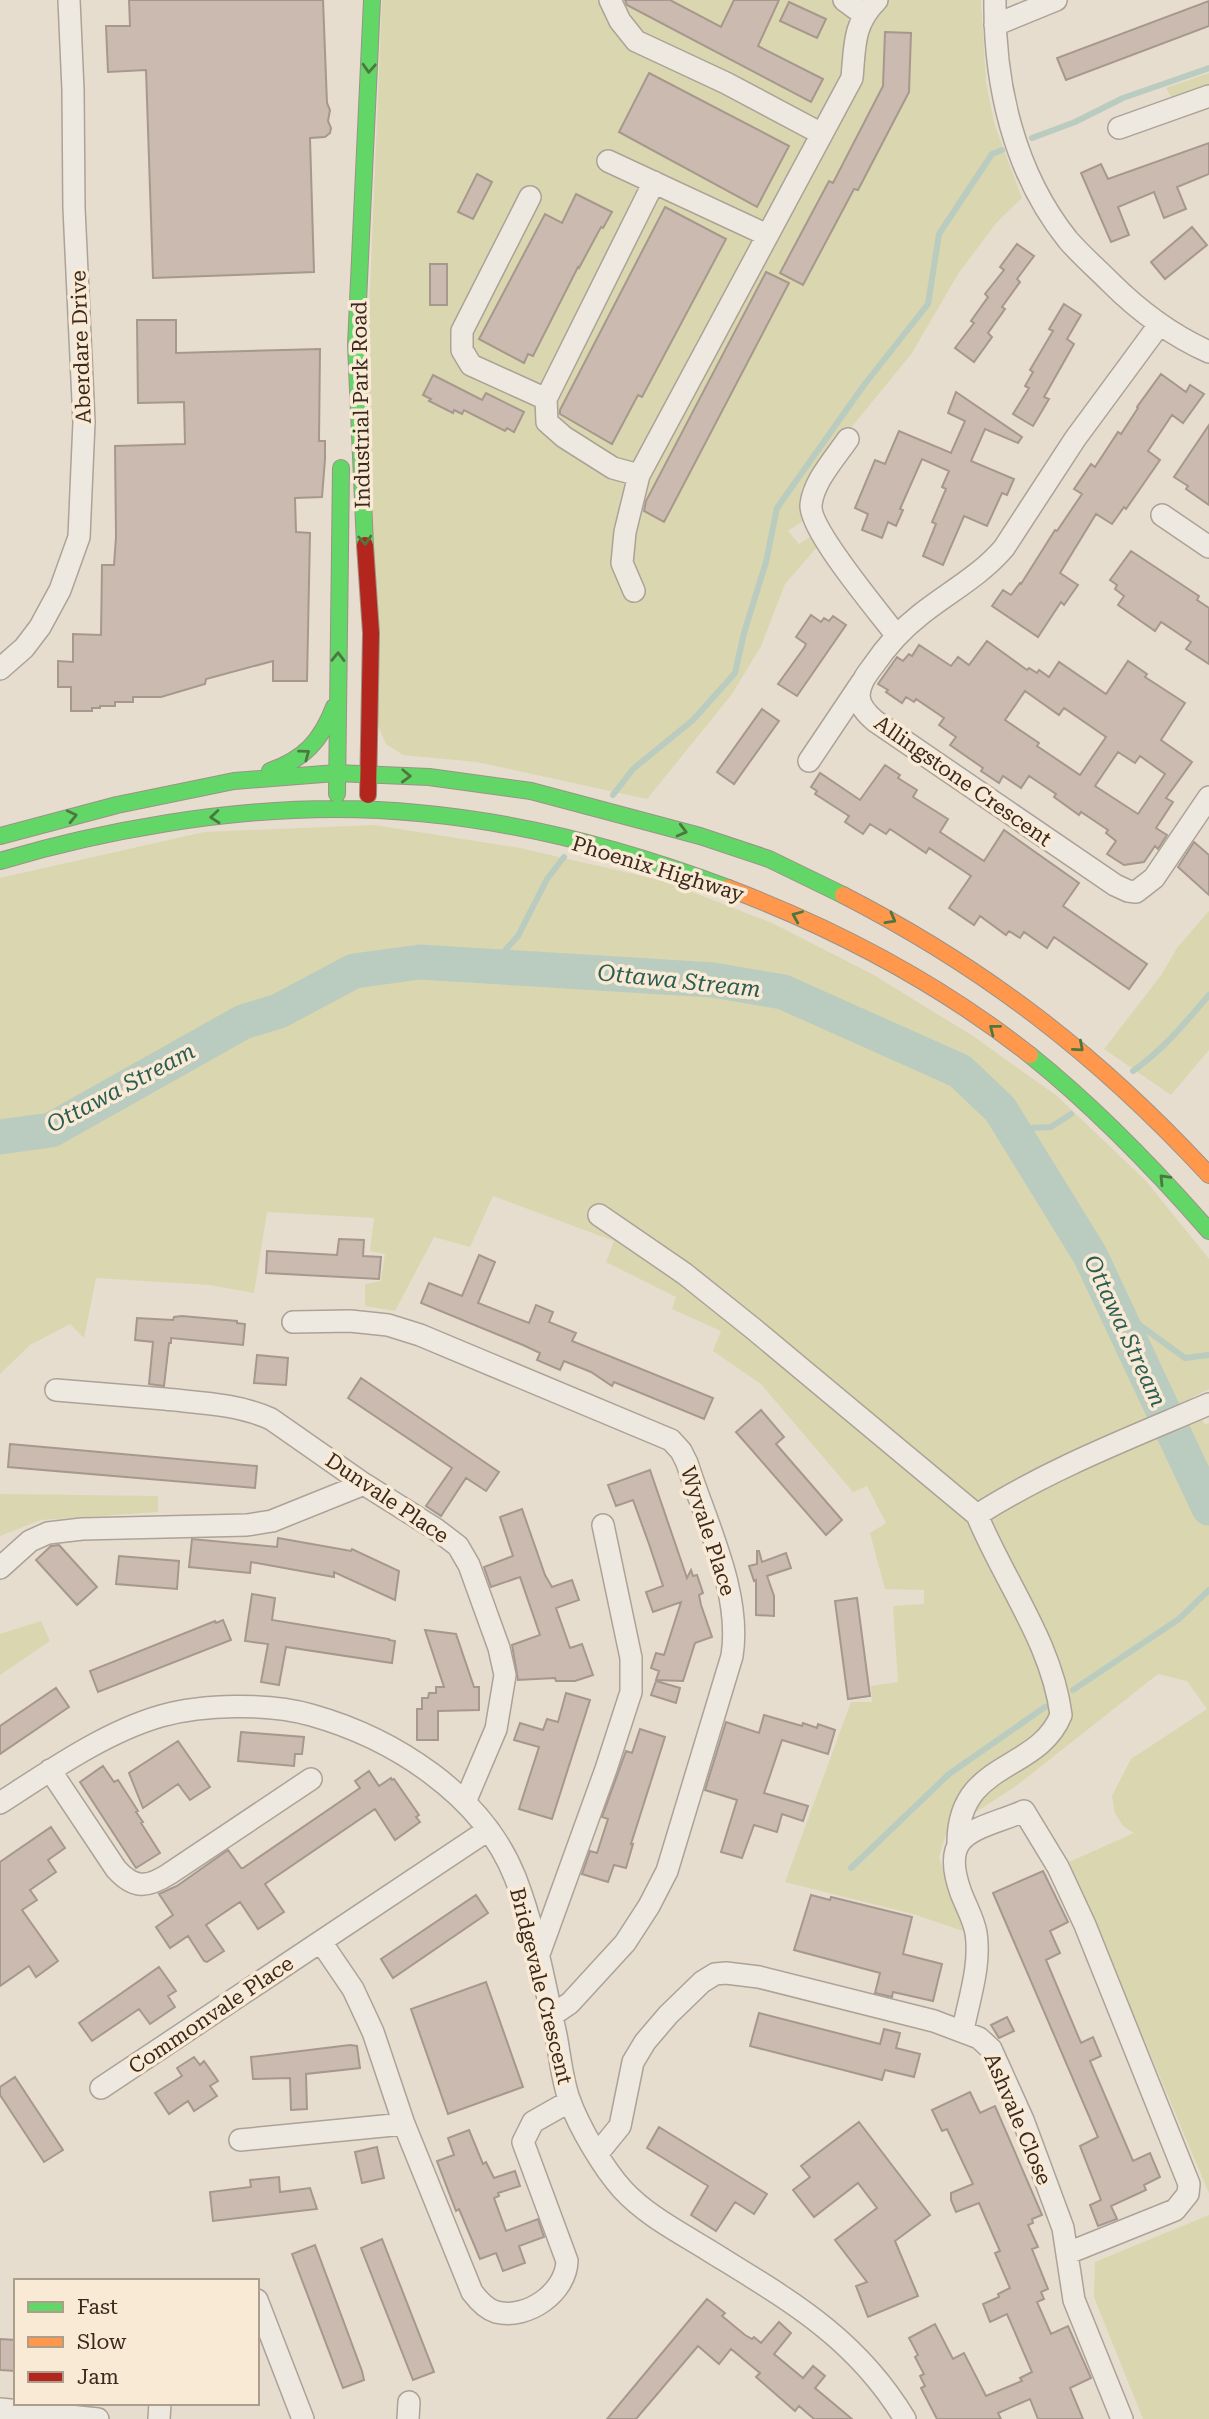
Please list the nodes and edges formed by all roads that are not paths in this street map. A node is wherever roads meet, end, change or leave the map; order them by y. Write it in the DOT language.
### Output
graph roads {
  1 [pos="69,0"];
  2 [pos="372,0"];
  3 [pos="610,0"];
  4 [pos="844,0"];
  5 [pos="995,0"];
  6 [pos="1056,0"];
  7 [pos="870,7"];
  8 [pos="355,13"];
  9 [pos="995,25"];
  10 [pos="1209,96"];
  11 [pos="1118,128"];
  12 [pos="820,133"];
  13 [pos="608,161"];
  14 [pos="654,182"];
  15 [pos="530,197"];
  16 [pos="767,236"];
  17 [pos="1159,325"];
  18 [pos="1209,352"];
  19 [pos="546,399"];
  20 [pos="342,405"];
  21 [pos="848,439"];
  22 [pos="341,456"];
  23 [pos="639,475"];
  24 [pos="1162,515"];
  25 [pos="1209,547"];
  26 [pos="634,591"];
  27 [pos="897,636"];
  28 [pos="0,669"];
  29 [pos="863,680"];
  30 [pos="338,696"];
  31 [pos="809,761"];
  32 [pos="338,774"];
  33 [pos="368,774"];
  34 [pos="242,779"];
  35 [pos="1209,797"];
  36 [pos="337,809"];
  37 [pos="368,810"];
  38 [pos="0,836"];
  39 [pos="0,861"];
  40 [pos="1209,1175"];
  41 [pos="599,1215"];
  42 [pos="1209,1231"];
  43 [pos="293,1322"];
  44 [pos="56,1390"];
  45 [pos="1209,1404"];
  46 [pos="364,1484"];
  47 [pos="976,1515"];
  48 [pos="603,1525"];
  49 [pos="0,1568"];
  50 [pos="50,1770"];
  51 [pos="311,1779"];
  52 [pos="465,1802"];
  53 [pos="0,1803"];
  54 [pos="488,1830"];
  55 [pos="958,1843"];
  56 [pos="321,1942"];
  57 [pos="538,1956"];
  58 [pos="551,2016"];
  59 [pos="963,2030"];
  60 [pos="101,2088"];
  61 [pos="570,2101"];
  62 [pos="404,2124"];
  63 [pos="240,2140"];
  64 [pos="598,2153"];
  65 [pos="1068,2253"];
  66 [pos="259,2305"];
  67 [pos="0,2409"];
  68 [pos="98,2419"];
  69 [pos="303,2419"];
  70 [pos="905,2419"];
  71 [pos="1122,2419"];
  1 -- 28 [label="street, Aberdare Drive"];
  2 -- 33 [label="main road, Industrial Park Road, one-way"];
  3 -- 12 [label="street"];
  4 -- 7 [label="street"];
  5 -- 9 [label="street"];
  6 -- 9 [label="street"];
  7 -- 12 [label="street"];
  8 -- 20 [label="main road, Industrial Park Road"];
  9 -- 17 [label="street"];
  10 -- 11 [label="street"];
  12 -- 16 [label="street"];
  13 -- 14 [label="street"];
  14 -- 16 [label="street"];
  14 -- 19 [label="street"];
  15 -- 19 [label="street"];
  16 -- 23 [label="street"];
  17 -- 18 [label="street"];
  17 -- 27 [label="street"];
  19 -- 23 [label="street"];
  21 -- 27 [label="street"];
  30 -- 22 [label="main road, Industrial Park Road, one-way"];
  23 -- 26 [label="street"];
  24 -- 25 [label="street"];
  27 -- 29 [label="street"];
  29 -- 31 [label="street"];
  29 -- 35 [label="street, Allingstone Crescent"];
  30 -- 32 [label="main road, Industrial Park Road"];
  34 -- 30 [label="main road, one-way"];
  32 -- 33 [label="main road, Phoenix Highway"];
  32 -- 34 [label="main road, Phoenix Highway"];
  32 -- 36 [label="main road, Industrial Park Road"];
  33 -- 37 [label="main road, Industrial Park Road"];
  33 -- 40 [label="main road, Phoenix Highway, one-way"];
  38 -- 34 [label="main road, Phoenix Highway, one-way"];
  36 -- 37 [label="main road, Phoenix Highway"];
  36 -- 39 [label="main road, Phoenix Highway, one-way"];
  42 -- 37 [label="main road, Phoenix Highway, one-way"];
  41 -- 47 [label="street"];
  43 -- 58 [label="street, Wyvale Place"];
  44 -- 46 [label="street, Dunvale Place"];
  45 -- 47 [label="street"];
  46 -- 49 [label="street"];
  46 -- 52 [label="street, Dunvale Place"];
  47 -- 55 [label="street"];
  48 -- 57 [label="street"];
  50 -- 51 [label="street"];
  50 -- 52 [label="street, Bridgevale Crescent"];
  50 -- 53 [label="street, Bridgevale Crescent"];
  52 -- 54 [label="street, Bridgevale Crescent"];
  54 -- 56 [label="street, Commonvale Place"];
  54 -- 57 [label="street, Bridgevale Crescent"];
  55 -- 59 [label="street"];
  55 -- 65 [label="street"];
  56 -- 60 [label="street, Commonvale Place"];
  56 -- 62 [label="street"];
  57 -- 58 [label="street, Bridgevale Crescent"];
  58 -- 61 [label="street, Bridgevale Crescent"];
  59 -- 64 [label="street, Ashvale Close"];
  59 -- 65 [label="street, Ashvale Close"];
  61 -- 62 [label="street"];
  61 -- 64 [label="street, Bridgevale Crescent"];
  62 -- 63 [label="street"];
  64 -- 70 [label="street, Bridgevale Crescent"];
  65 -- 71 [label="street, Ashvale Close"];
  66 -- 69 [label="street"];
  67 -- 68 [label="street"];
}
